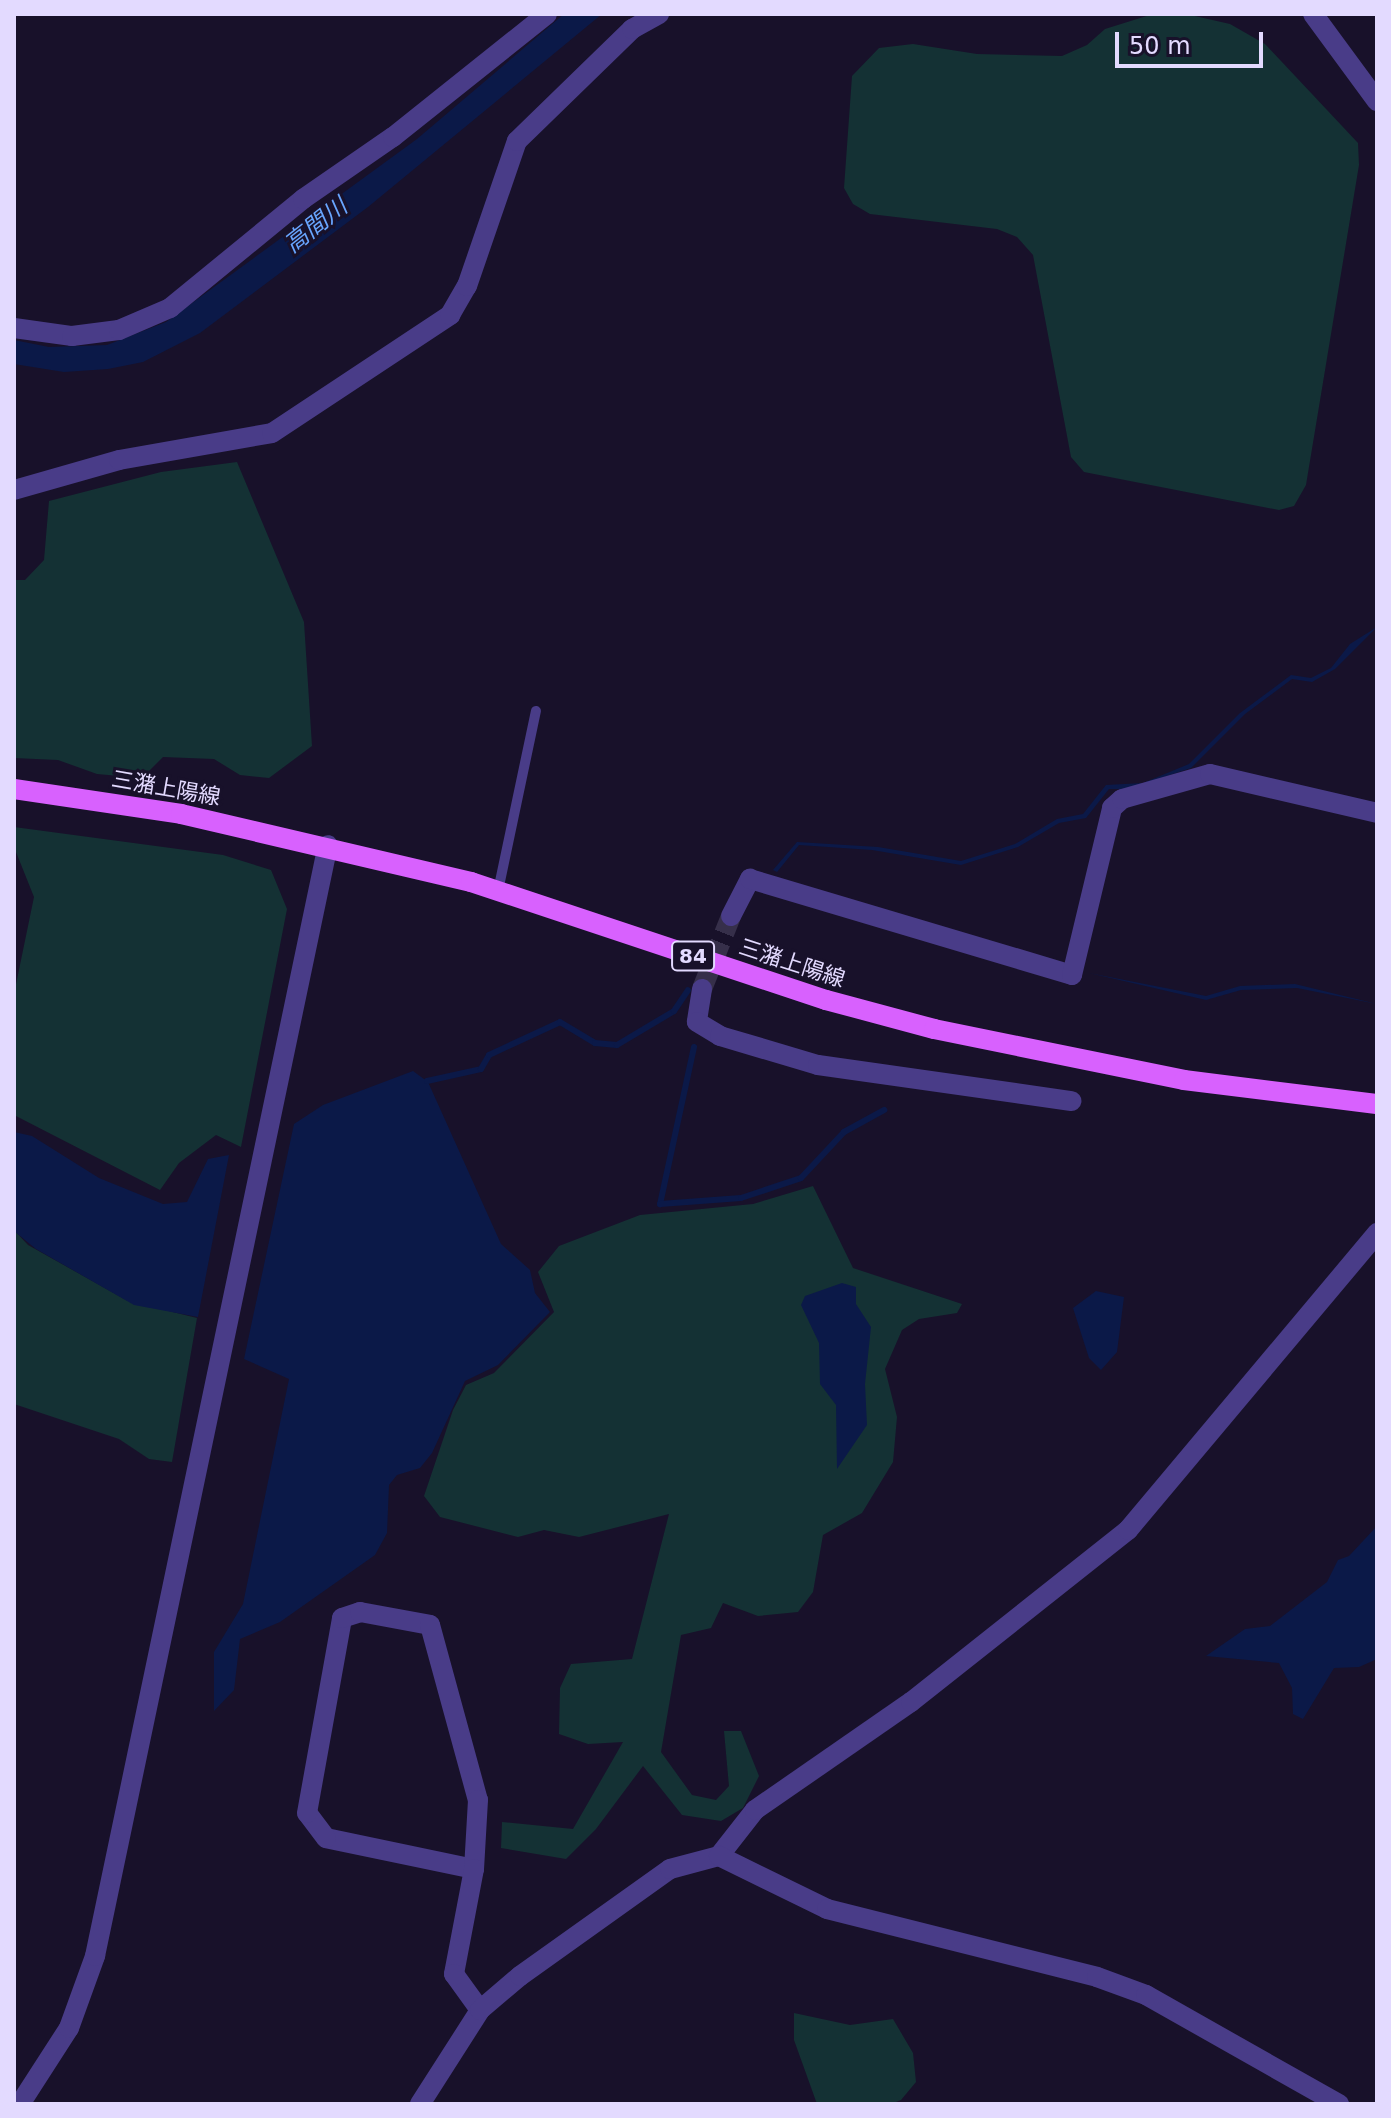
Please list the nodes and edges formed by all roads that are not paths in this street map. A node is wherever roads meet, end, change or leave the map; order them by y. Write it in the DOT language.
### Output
graph roads {
  1 [pos="659,14"];
  2 [pos="1313,14"];
  3 [pos="542,15"];
  4 [pos="1377,101"];
  5 [pos="14,328"];
  6 [pos="14,490"];
  7 [pos="536,711"];
  8 [pos="14,789"];
  9 [pos="1377,813"];
  10 [pos="328,845"];
  11 [pos="498,891"];
  12 [pos="731,916"];
  13 [pos="702,989"];
  14 [pos="1071,1101"];
  15 [pos="1377,1104"];
  16 [pos="1377,1233"];
  17 [pos="719,1856"];
  18 [pos="474,1869"];
  19 [pos="480,2010"];
  20 [pos="20,2104"];
  21 [pos="420,2104"];
  22 [pos="1339,2104"];
  1 -- 6 [label="street"];
  2 -- 4 [label="street"];
  3 -- 5 [label="street"];
  7 -- 11 [label="lane"];
  8 -- 10 [label="main road, 三潴上陽線 / 84"];
  9 -- 12 [label="street"];
  10 -- 11 [label="main road, 三潴上陽線 / 84"];
  10 -- 20 [label="street"];
  11 -- 15 [label="main road, 三潴上陽線 / 84"];
  13 -- 14 [label="street"];
  16 -- 17 [label="street"];
  17 -- 19 [label="street"];
  17 -- 22 [label="street"];
  18 -- 18 [label="street"];
  18 -- 19 [label="street"];
  19 -- 21 [label="street"];
}
